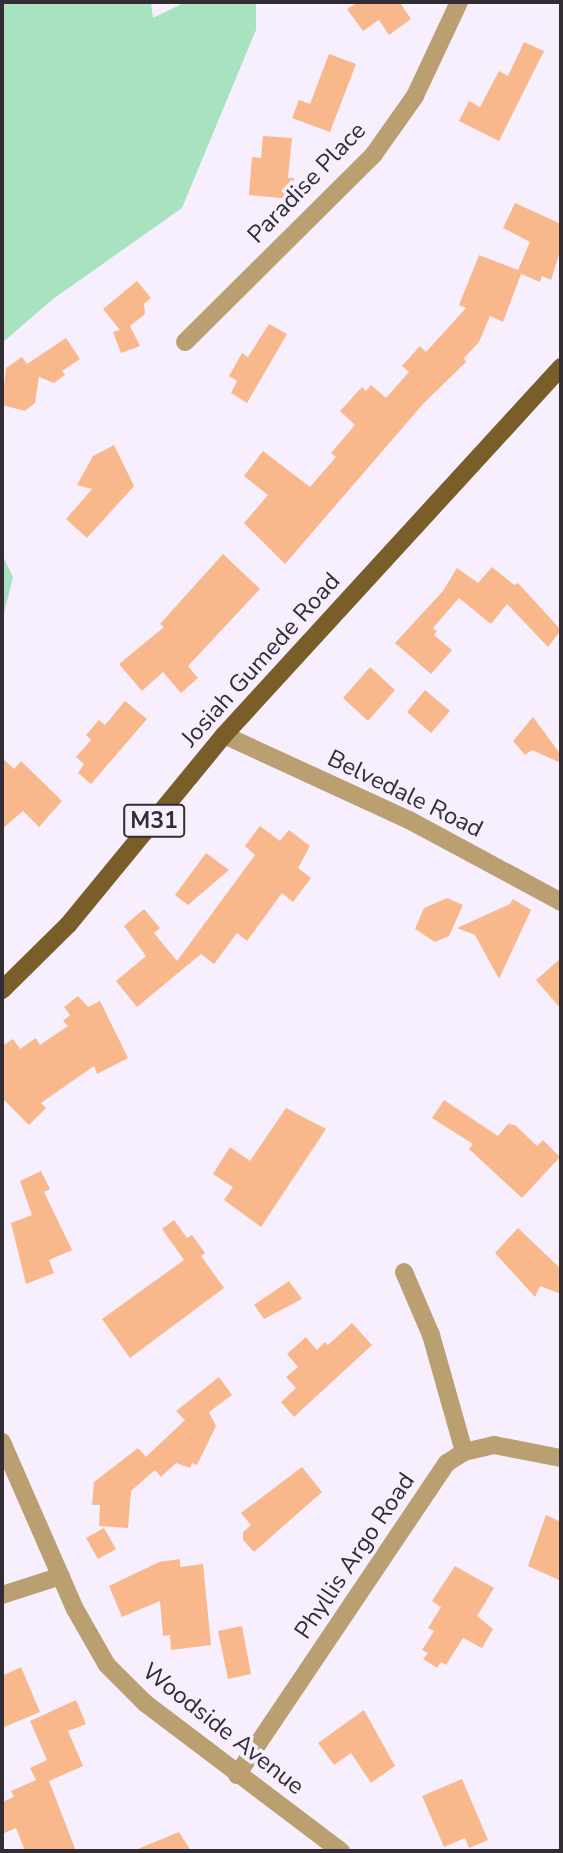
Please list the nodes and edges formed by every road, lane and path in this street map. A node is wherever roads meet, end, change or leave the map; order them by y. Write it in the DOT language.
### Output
graph roads {
  1 [pos="459,2"];
  2 [pos="185,342"];
  3 [pos="561,367"];
  4 [pos="225,735"];
  5 [pos="561,902"];
  6 [pos="2,990"];
  7 [pos="404,1272"];
  8 [pos="2,1442"];
  9 [pos="464,1452"];
  10 [pos="561,1458"];
  11 [pos="61,1576"];
  12 [pos="2,1595"];
  13 [pos="237,1775"];
  14 [pos="341,1851"];
  1 -- 2 [label="street, Paradise Place"];
  3 -- 4 [label="main road, Josiah Gumede Road / M31"];
  4 -- 5 [label="street, Belvedale Road"];
  4 -- 6 [label="main road, Josiah Gumede Road / M31"];
  7 -- 9 [label="street"];
  8 -- 11 [label="street, Woodside Avenue"];
  9 -- 10 [label="street"];
  9 -- 13 [label="street, Phyllis Argo Road"];
  11 -- 12 [label="street"];
  11 -- 13 [label="street, Woodside Avenue"];
  13 -- 14 [label="street, Woodside Avenue"];
}
